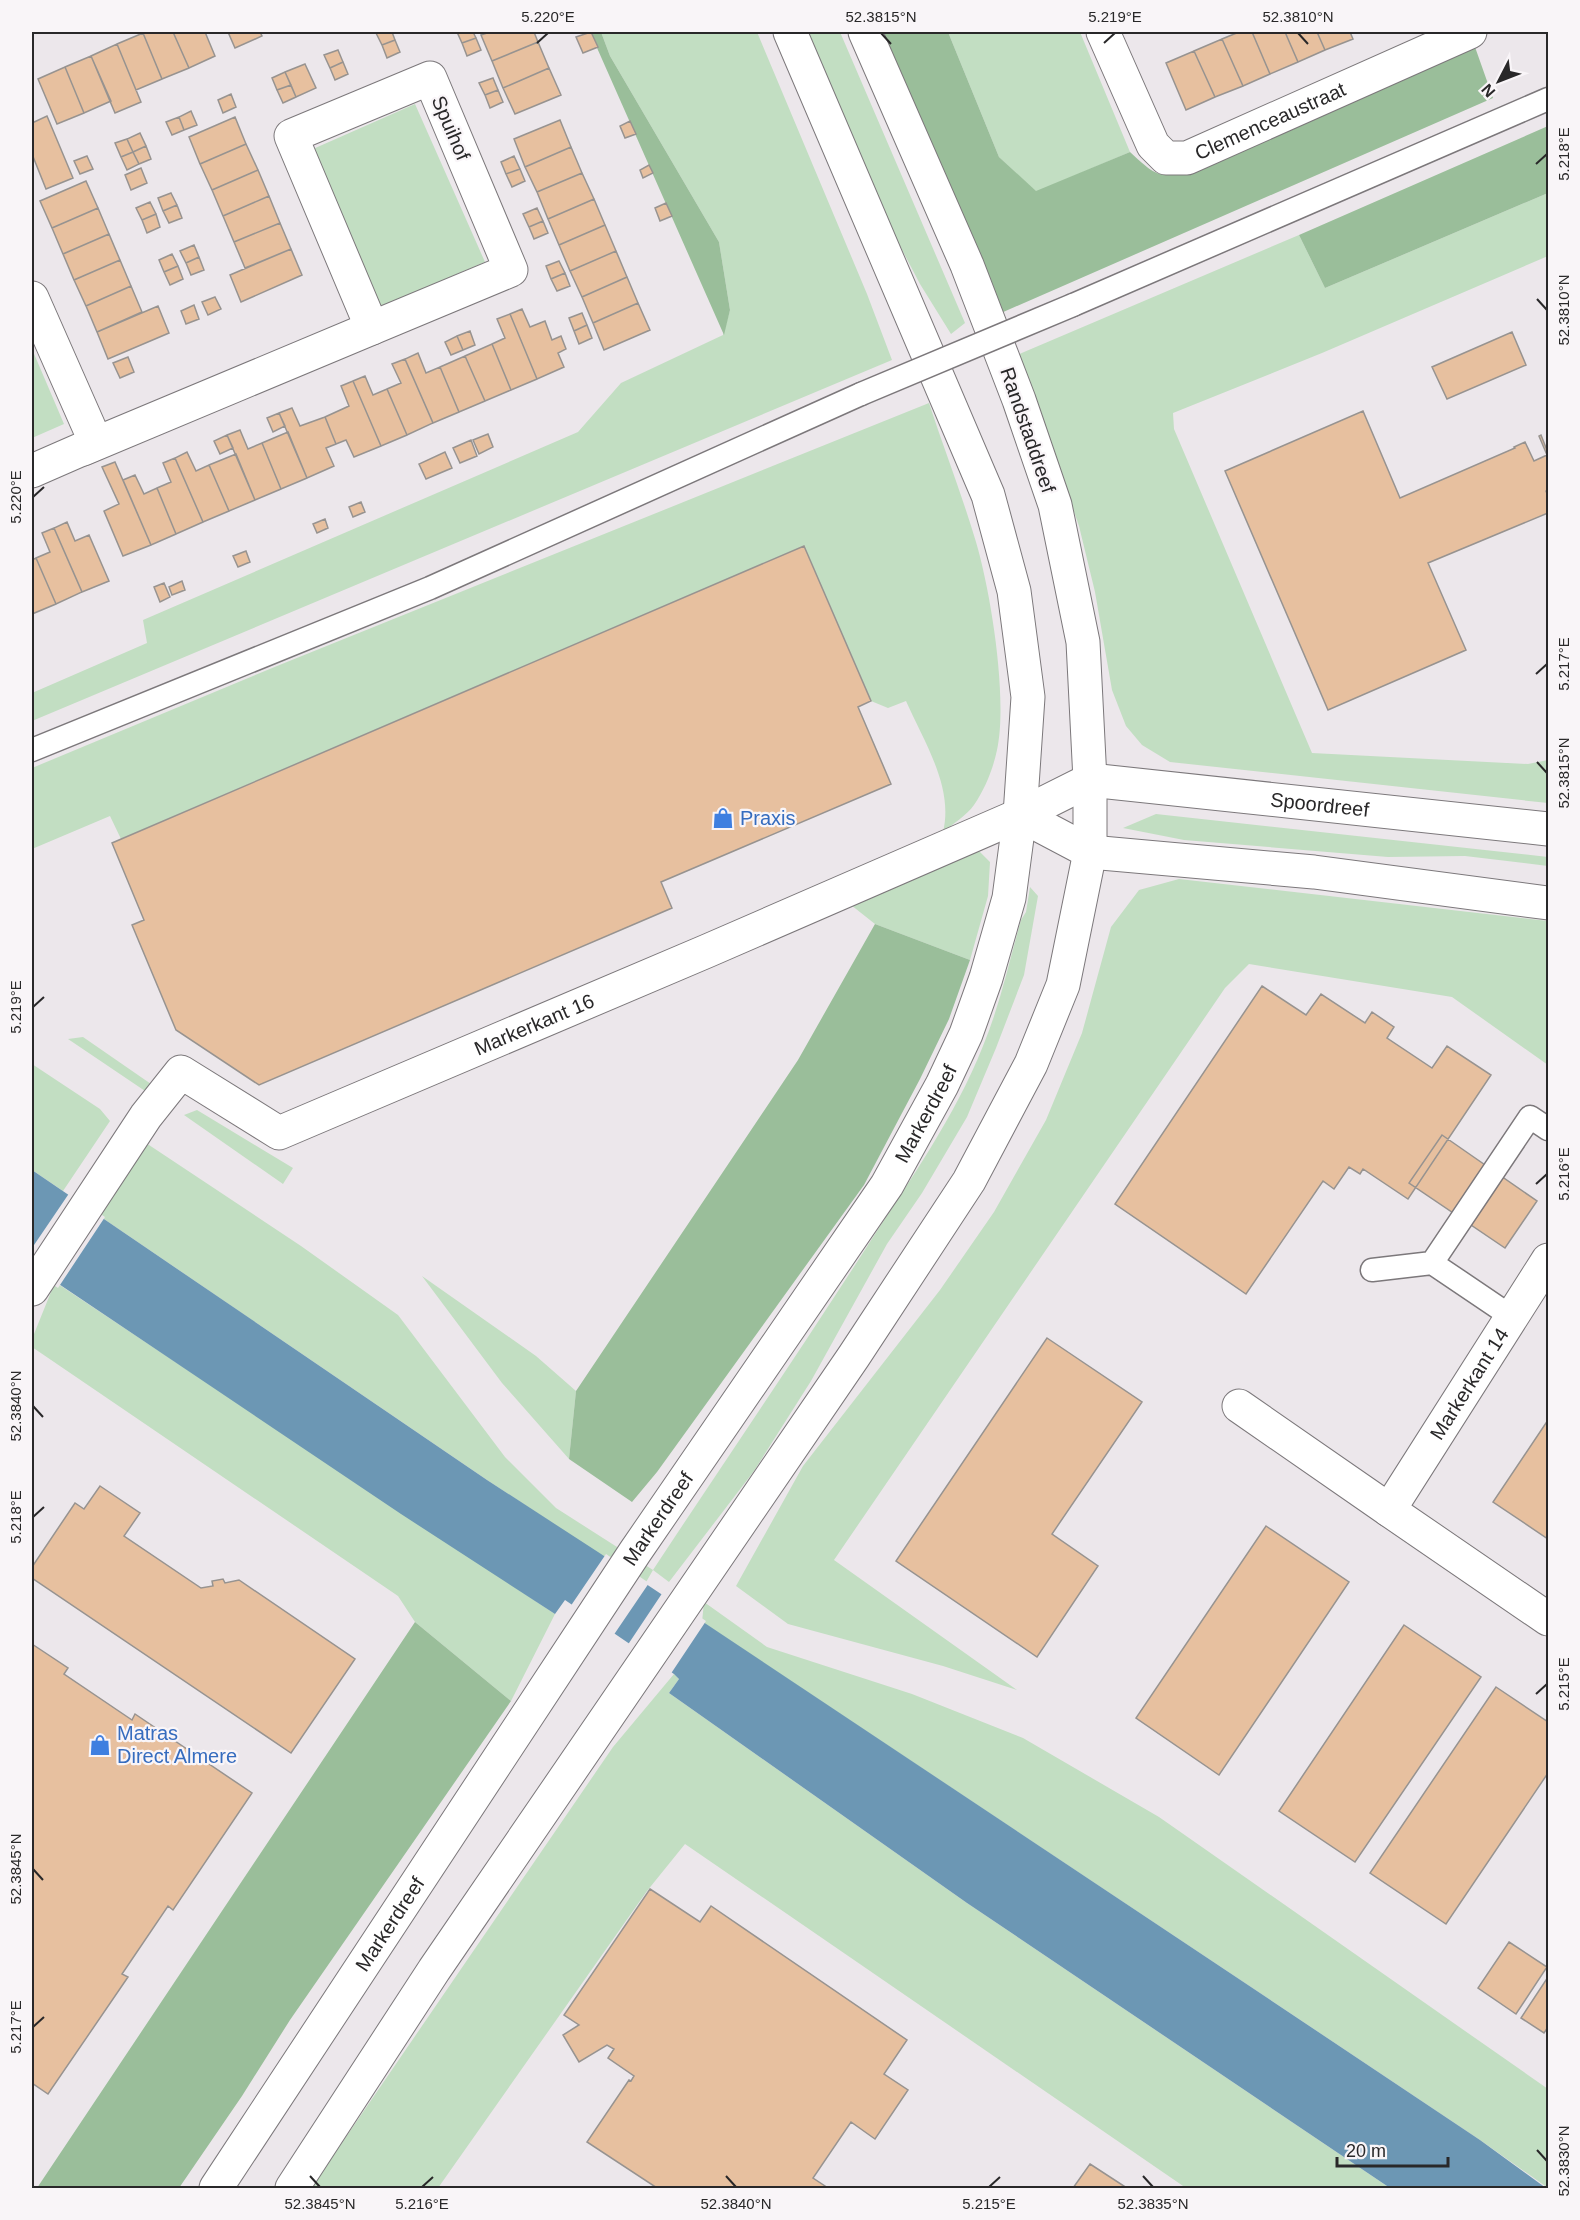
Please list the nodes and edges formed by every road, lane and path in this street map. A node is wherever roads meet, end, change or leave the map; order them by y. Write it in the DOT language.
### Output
graph roads {
  1 [pos="790,32"];
  2 [pos="865,32"];
  3 [pos="1103,32"];
  4 [pos="1470,32"];
  5 [pos="1548,99"];
  6 [pos="32,298"];
  7 [pos="372,328"];
  8 [pos="82,449"];
  9 [pos="32,471"];
  10 [pos="32,750"];
  11 [pos="1090,780"];
  12 [pos="1020,815"];
  13 [pos="1548,829"];
  14 [pos="1090,852"];
  15 [pos="1548,903"];
  16 [pos="1548,1129"];
  17 [pos="1548,1260"];
  18 [pos="1432,1263"];
  19 [pos="1372,1270"];
  20 [pos="32,1288"];
  21 [pos="1512,1317"];
  22 [pos="1239,1406"];
  23 [pos="1389,1510"];
  24 [pos="1548,1619"];
  25 [pos="216,2188"];
  26 [pos="292,2188"];
  1 -- 12 [label="main road"];
  2 -- 11 [label="main road, Randstaddreef"];
  3 -- 4 [label="main road, Clemenceaustraat"];
  5 -- 10 [label="lane, bridge"];
  6 -- 8 [label="main road"];
  7 -- 7 [label="main road, Spuihof"];
  7 -- 8 [label="main road, Spuihof"];
  8 -- 9 [label="main road, Spuihof"];
  11 -- 12 [label="main road, Markerkant 16"];
  11 -- 13 [label="main road, Spoordreef"];
  11 -- 14 [label="main road, Randstaddreef"];
  12 -- 14 [label="main road"];
  12 -- 20 [label="main road, Markerkant 16"];
  12 -- 25 [label="main road, Markerdreef"];
  14 -- 15 [label="main road"];
  14 -- 26 [label="main road"];
  16 -- 18 [label="lane"];
  17 -- 21 [label="main road, Markerkant 14"];
  18 -- 19 [label="lane"];
  18 -- 21 [label="lane"];
  21 -- 23 [label="main road, Markerkant 14"];
  22 -- 23 [label="main road"];
  23 -- 24 [label="main road"];
}
